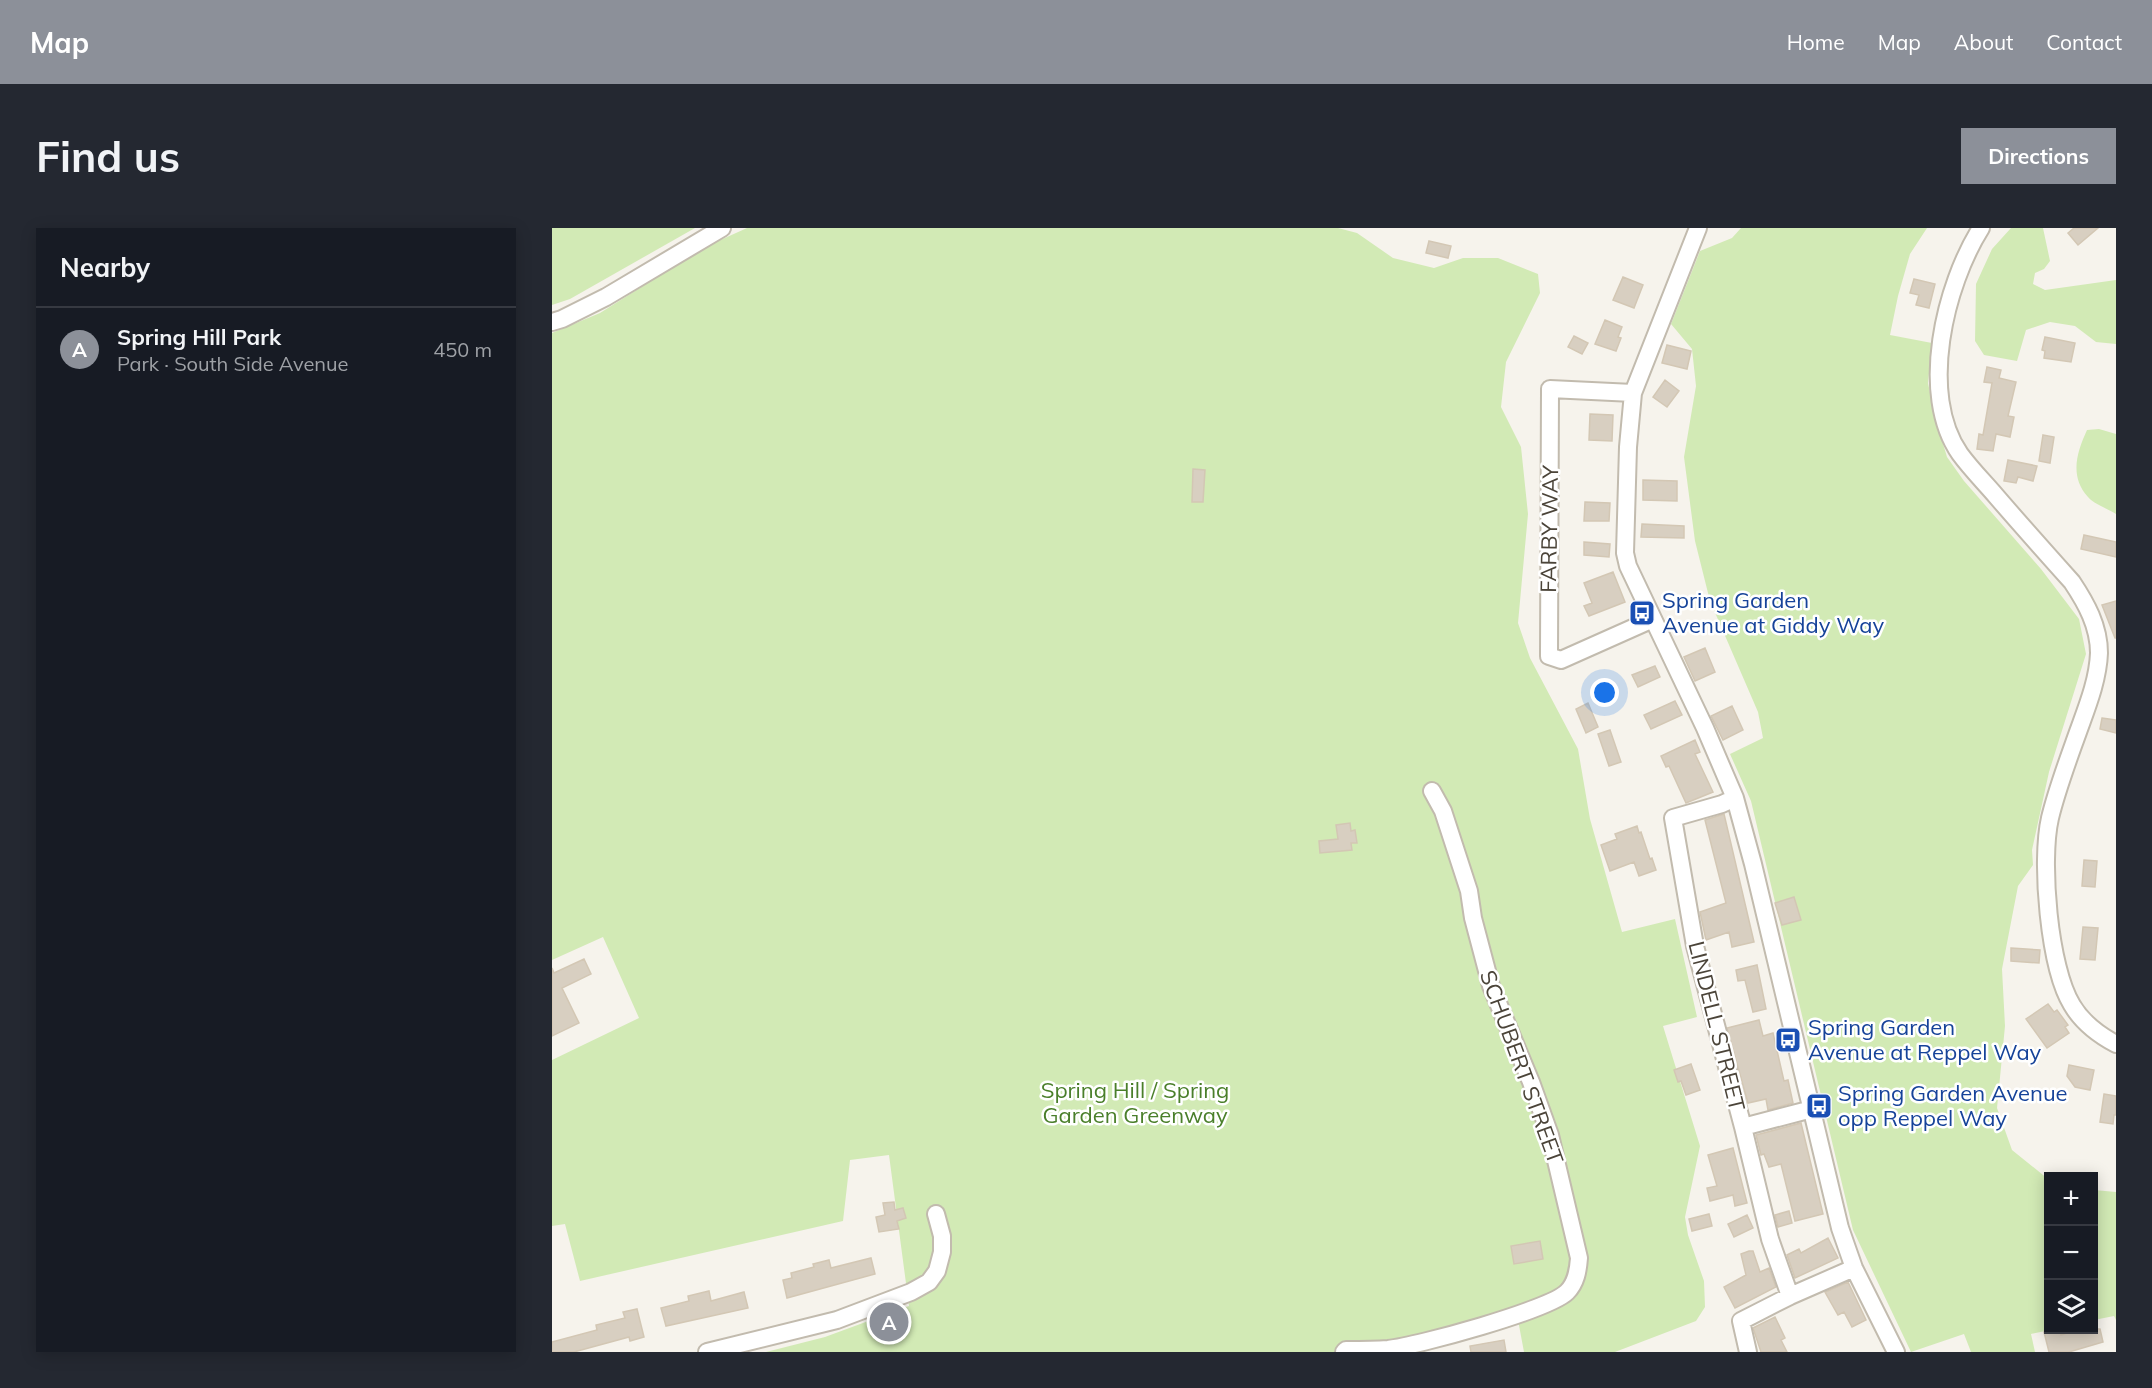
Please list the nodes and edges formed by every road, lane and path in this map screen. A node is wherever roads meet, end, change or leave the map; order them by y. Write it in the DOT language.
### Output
graph roads {
  1 [pos="722,228"];
  2 [pos="1698,228"];
  3 [pos="1981,228"];
  4 [pos="552,322"];
  5 [pos="1633,393"];
  6 [pos="1653,619"];
  7 [pos="1432,791"];
  8 [pos="1735,798"];
  9 [pos="2116,1044"];
  10 [pos="1812,1109"];
  11 [pos="1743,1127"];
  12 [pos="936,1214"];
  13 [pos="1854,1268"];
  14 [pos="1790,1296"];
  15 [pos="707,1352"];
  16 [pos="1344,1352"];
  17 [pos="1748,1352"];
  18 [pos="1896,1352"];
  1 -- 4 [label="street"];
  2 -- 5 [label="street"];
  3 -- 9 [label="street"];
  5 -- 6 [label="street"];
  5 -- 6 [label="street, FARBY WAY"];
  6 -- 8 [label="street"];
  7 -- 16 [label="street, SCHUBERT STREET"];
  8 -- 10 [label="street"];
  8 -- 11 [label="street, LINDELL STREET"];
  10 -- 11 [label="street"];
  10 -- 13 [label="street"];
  11 -- 14 [label="street, LINDELL STREET"];
  12 -- 15 [label="street"];
  13 -- 14 [label="street"];
  13 -- 18 [label="street"];
  14 -- 17 [label="street"];
}
